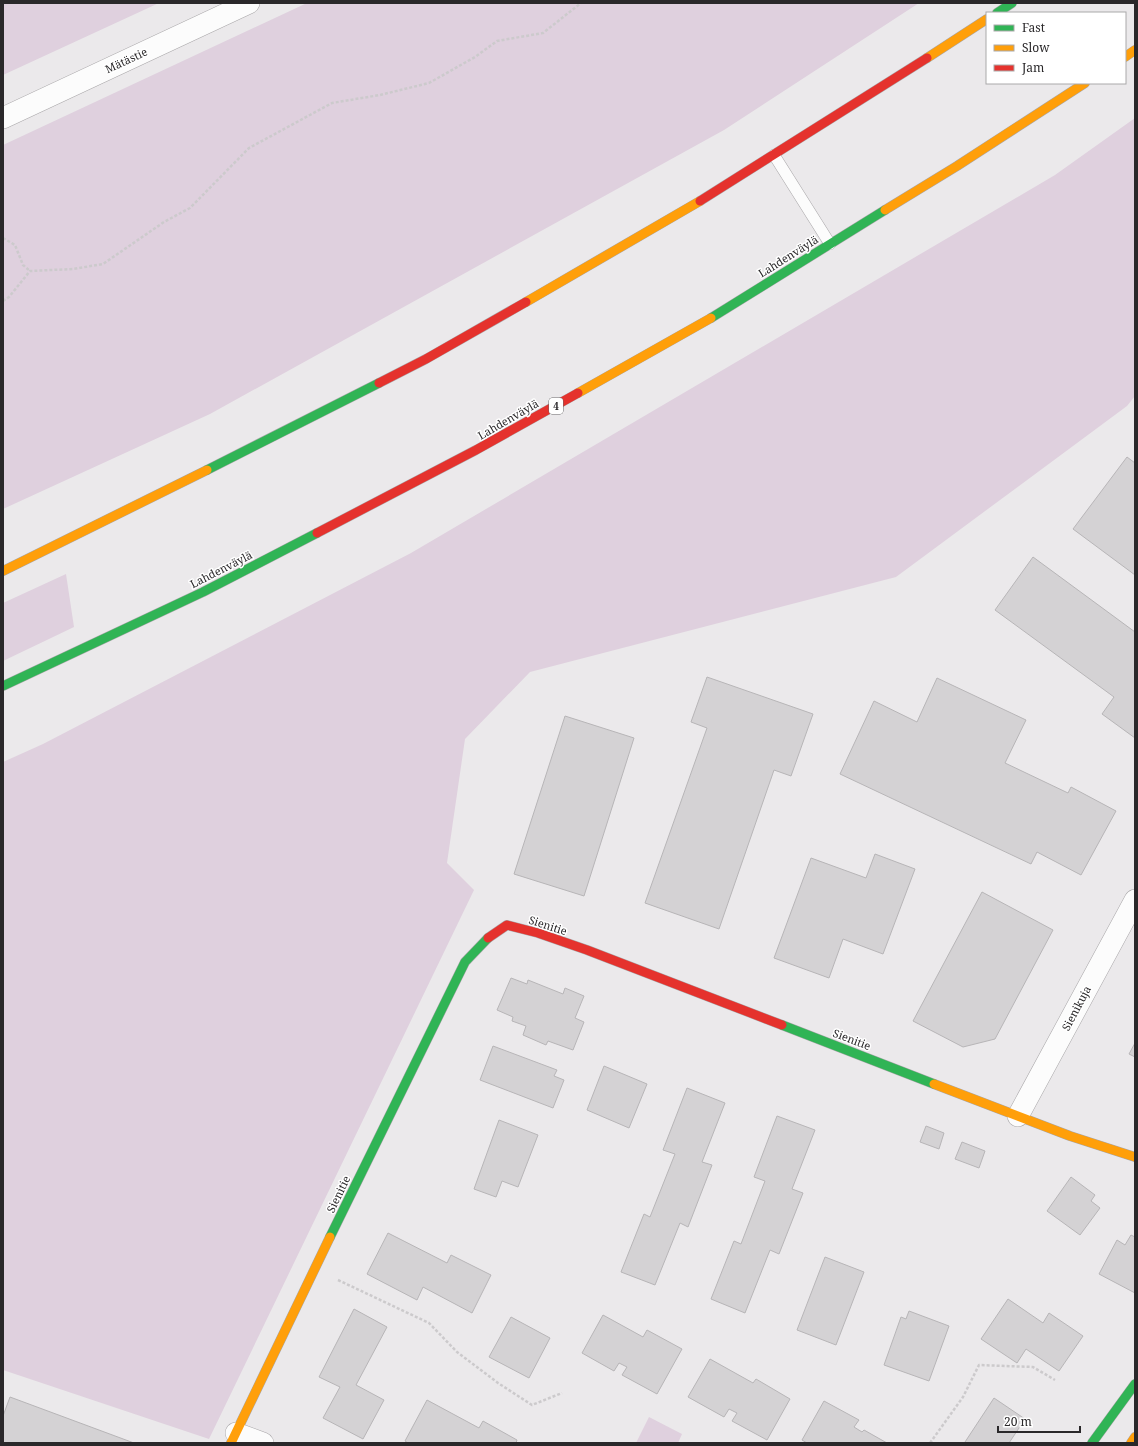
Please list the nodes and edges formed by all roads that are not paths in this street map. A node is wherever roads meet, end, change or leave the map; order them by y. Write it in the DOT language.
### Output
graph roads {
  1 [pos="249,3"];
  2 [pos="1012,3"];
  3 [pos="998,12"];
  4 [pos="986,20"];
  5 [pos="1135,50"];
  6 [pos="1126,56"];
  7 [pos="1083,84"];
  8 [pos="3,118"];
  9 [pos="774,155"];
  10 [pos="830,244"];
  11 [pos="3,571"];
  12 [pos="3,686"];
  13 [pos="1135,900"];
  14 [pos="1018,1116"];
  15 [pos="1135,1157"];
  16 [pos="1135,1384"];
  17 [pos="233,1438"];
  18 [pos="1135,1438"];
  19 [pos="263,1443"];
  20 [pos="1092,1443"];
  21 [pos="1131,1443"];
  1 -- 8 [label="street, Mätästie"];
  2 -- 3 [label="main road"];
  4 -- 9 [label="main road"];
  5 -- 6 [label="main road"];
  7 -- 10 [label="main road, Lahdenväylä / 4"];
  9 -- 10 [label="lane"];
  9 -- 11 [label="main road"];
  10 -- 12 [label="main road, Lahdenväylä / 4"];
  13 -- 14 [label="street, Sienikuja"];
  14 -- 15 [label="main road, Sienitie"];
  14 -- 17 [label="main road, Sienitie"];
  16 -- 20 [label="main road"];
  17 -- 19 [label="street"];
  18 -- 21 [label="main road"];
}
